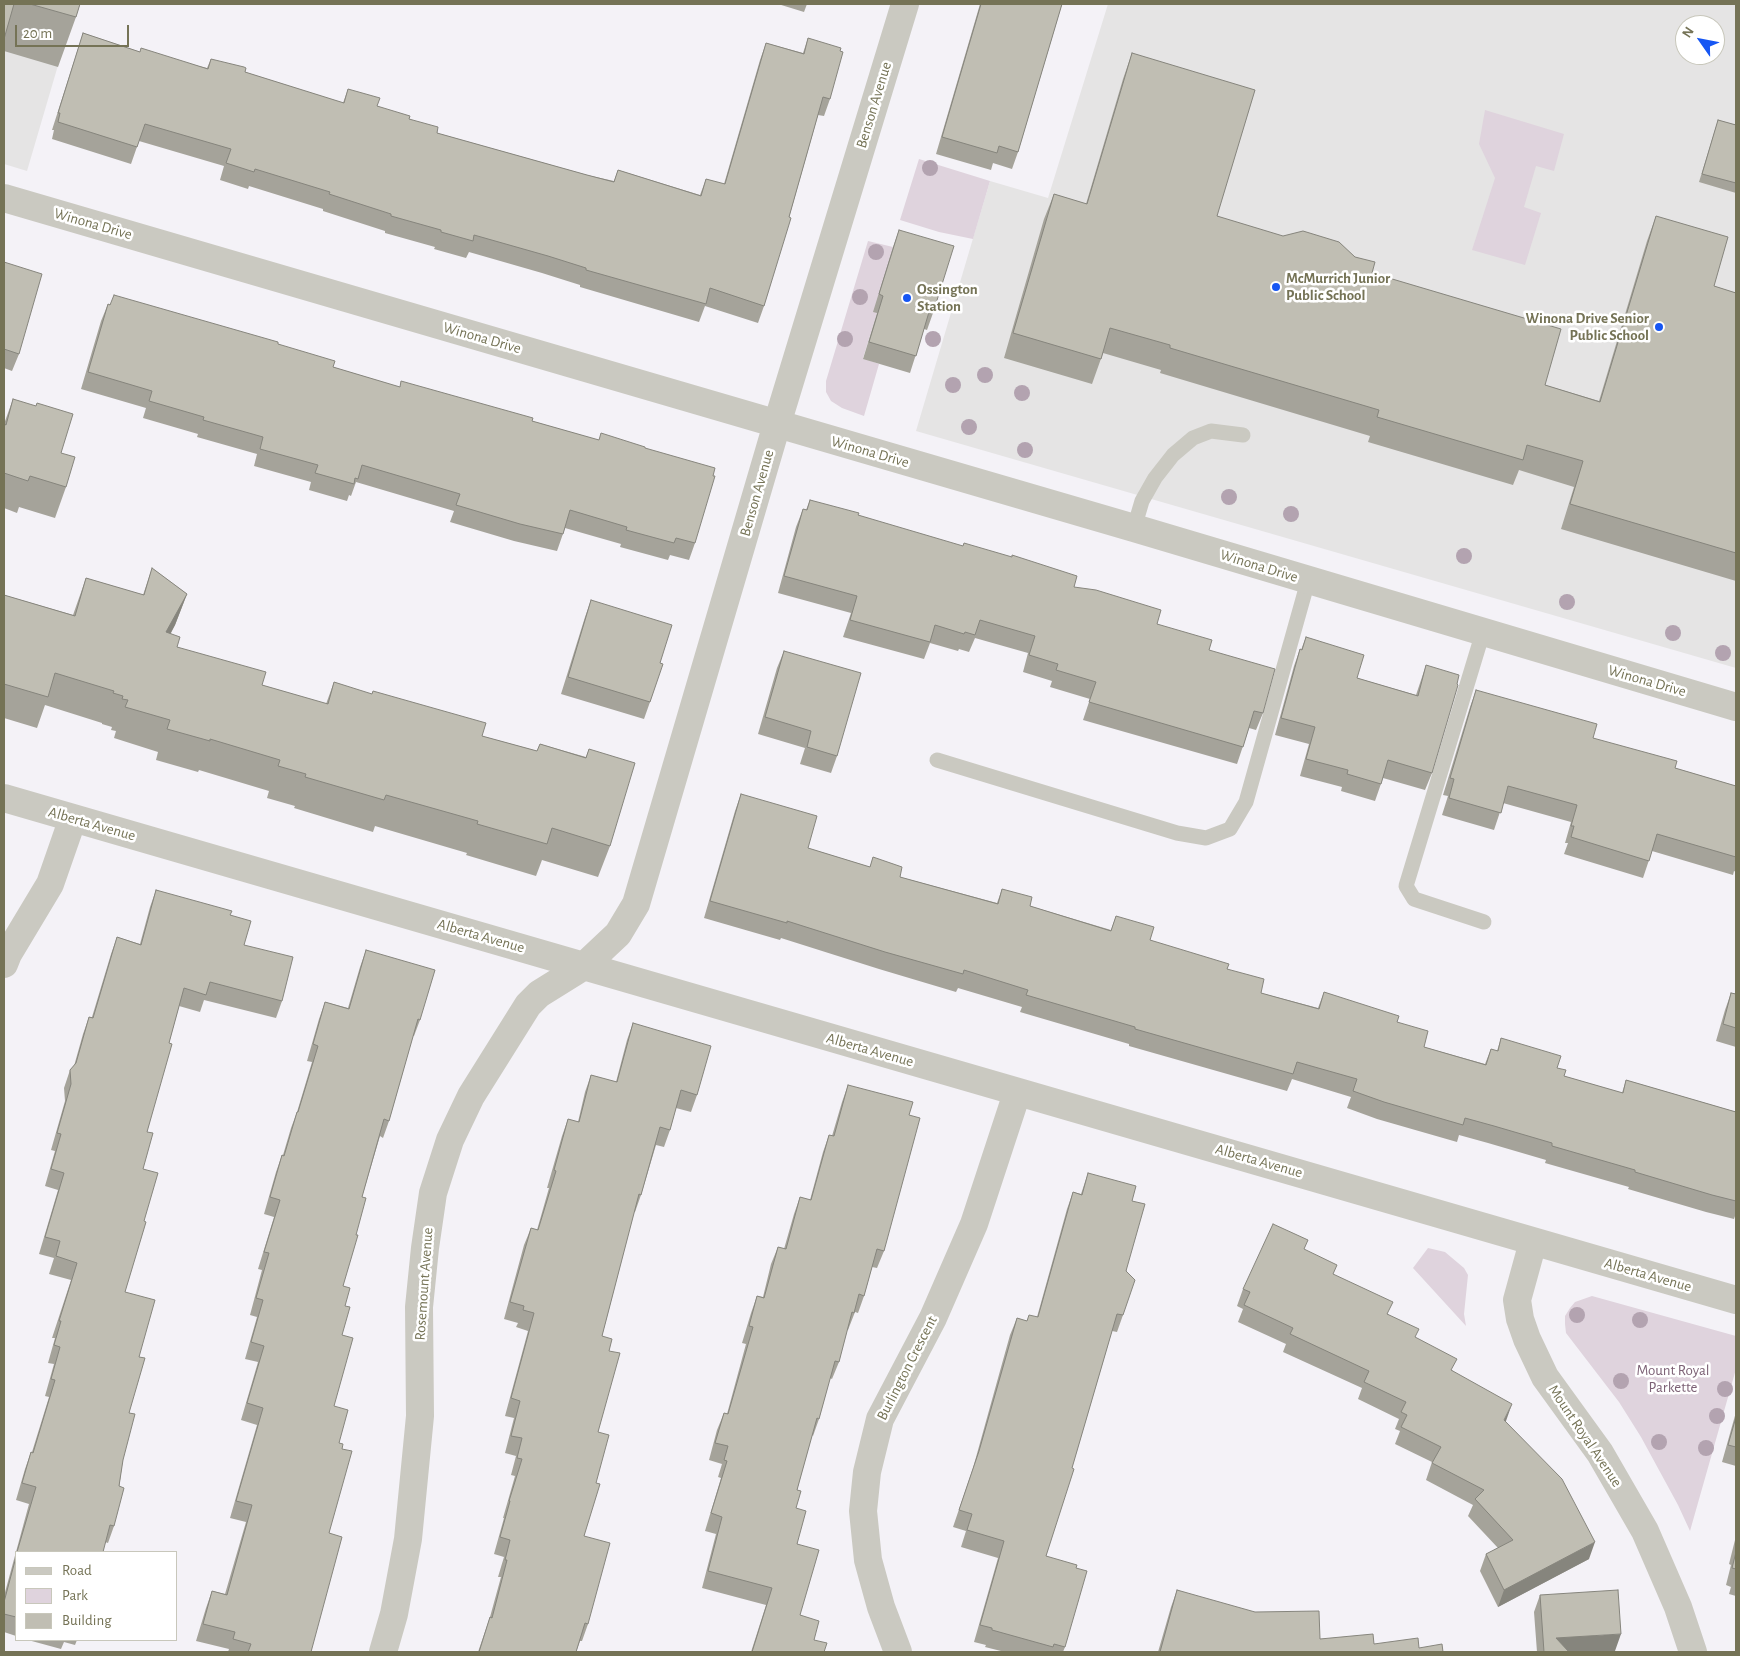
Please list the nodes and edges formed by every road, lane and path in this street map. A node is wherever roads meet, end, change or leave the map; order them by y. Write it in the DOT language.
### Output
graph roads {
  1 [pos="905,4"];
  2 [pos="4,198"];
  3 [pos="777,424"];
  4 [pos="1243,435"];
  5 [pos="1134,528"];
  6 [pos="1308,581"];
  7 [pos="1483,632"];
  8 [pos="1736,707"];
  9 [pos="937,760"];
  10 [pos="4,798"];
  11 [pos="72,818"];
  12 [pos="1484,922"];
  13 [pos="4,964"];
  14 [pos="584,966"];
  15 [pos="1017,1093"];
  16 [pos="1533,1242"];
  17 [pos="1736,1300"];
  18 [pos="383,1652"];
  19 [pos="898,1652"];
  20 [pos="1693,1652"];
  1 -- 3 [label="street, Benson Avenue"];
  2 -- 3 [label="street, Winona Drive"];
  3 -- 5 [label="street, Winona Drive"];
  3 -- 14 [label="street, Benson Avenue"];
  4 -- 5 [label="lane"];
  5 -- 6 [label="street, Winona Drive"];
  6 -- 7 [label="street, Winona Drive"];
  6 -- 9 [label="lane"];
  7 -- 8 [label="street, Winona Drive"];
  7 -- 12 [label="lane"];
  10 -- 11 [label="street, Alberta Avenue"];
  11 -- 13 [label="street"];
  11 -- 14 [label="street, Alberta Avenue"];
  14 -- 15 [label="street, Alberta Avenue"];
  14 -- 18 [label="street, Rosemount Avenue"];
  15 -- 16 [label="street, Alberta Avenue"];
  15 -- 19 [label="street, Burlington Crescent"];
  16 -- 17 [label="street, Alberta Avenue"];
  16 -- 20 [label="street, Mount Royal Avenue"];
}
